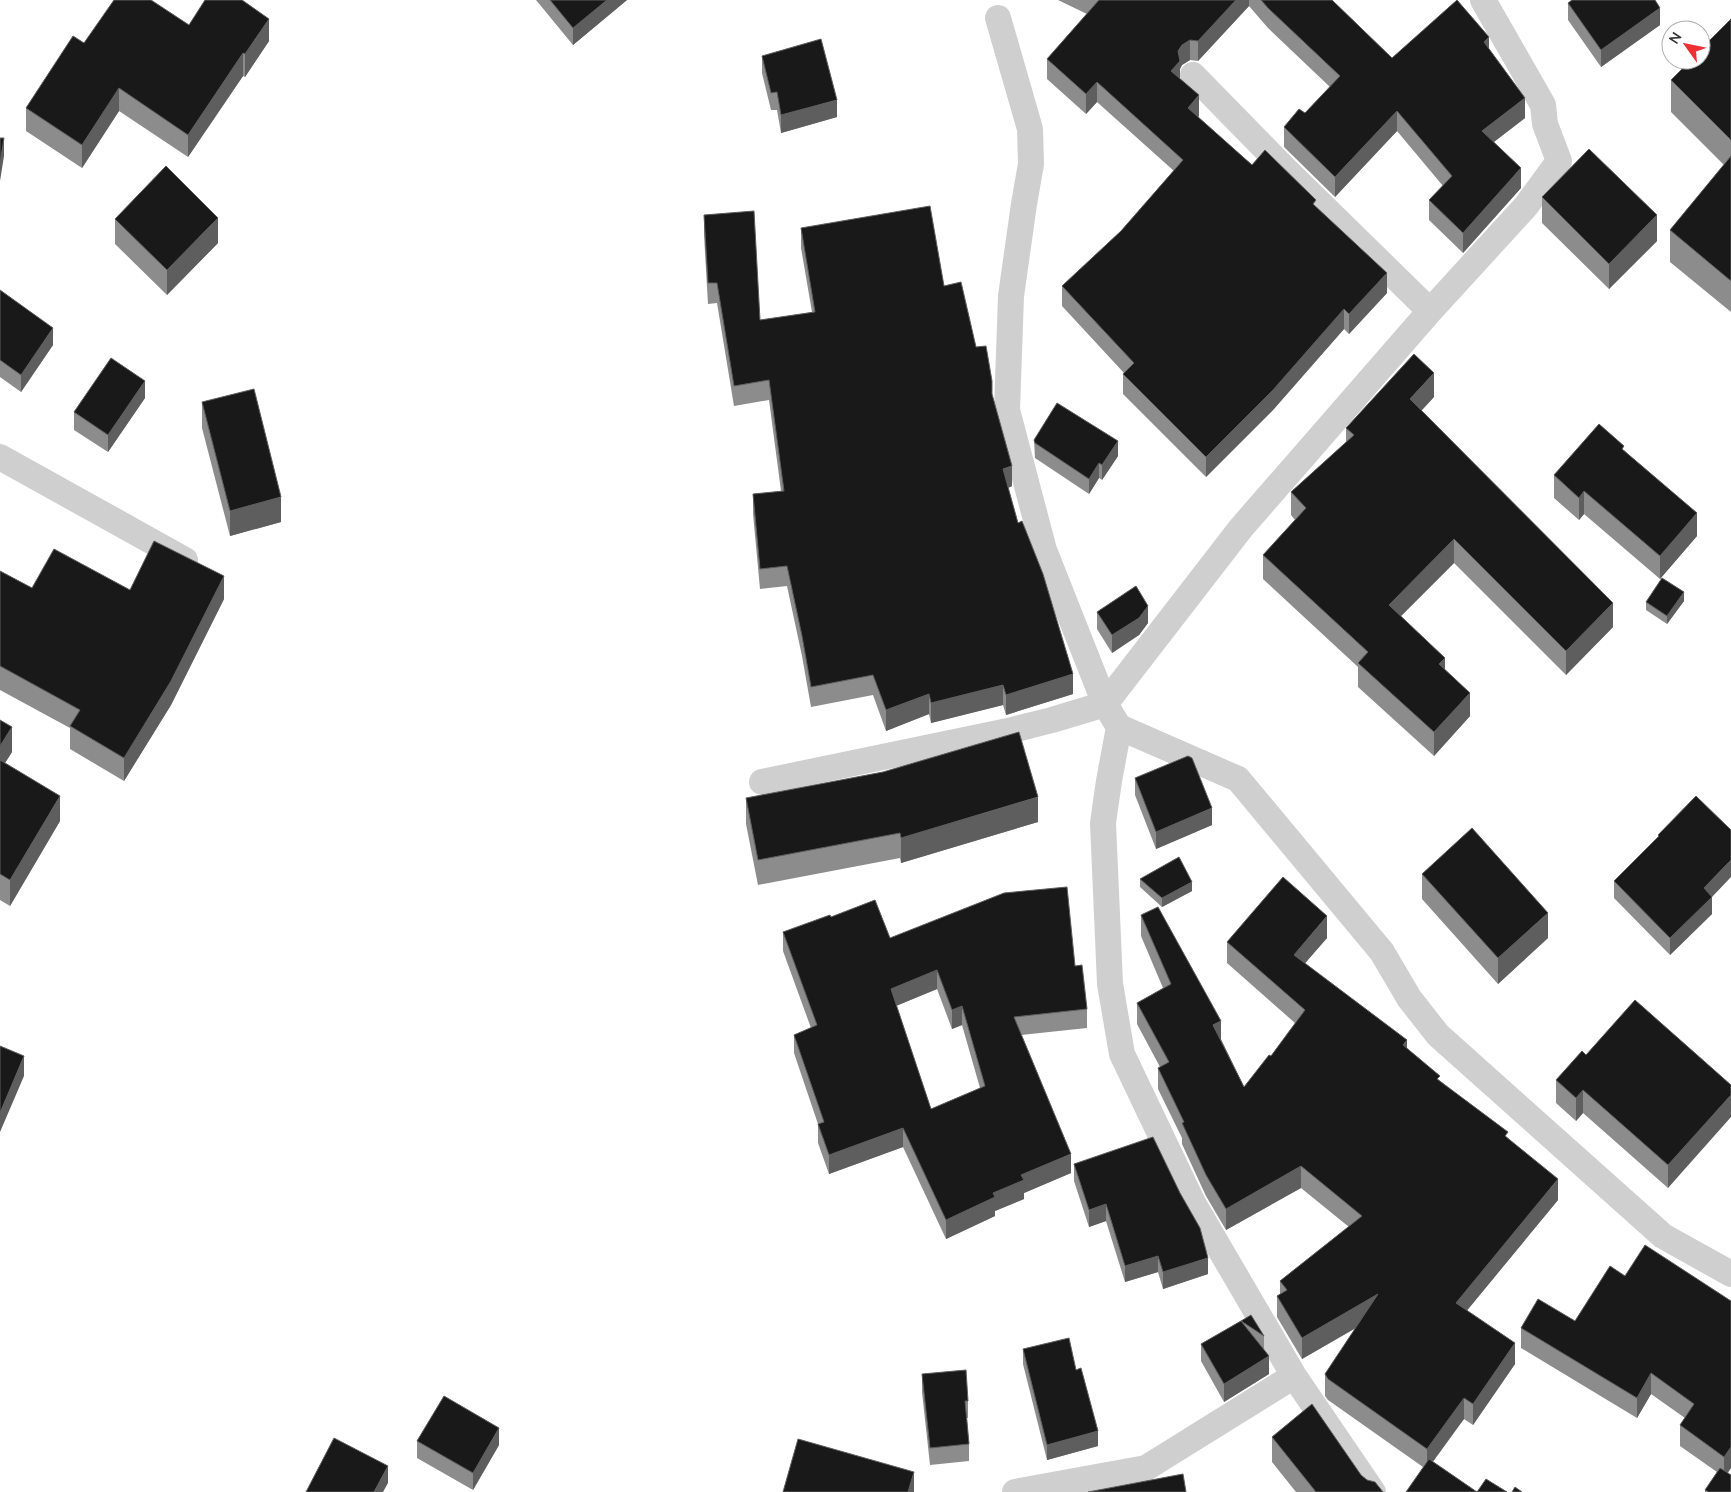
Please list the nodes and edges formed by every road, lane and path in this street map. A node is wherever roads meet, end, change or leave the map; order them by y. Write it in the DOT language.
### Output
graph roads {
  1 [pos="1483,0"];
  2 [pos="998,18"];
  3 [pos="1193,75"];
  4 [pos="1430,311"];
  5 [pos="0,457"];
  6 [pos="196,566"];
  7 [pos="1105,704"];
  8 [pos="1119,727"];
  9 [pos="762,782"];
  10 [pos="1731,1274"];
  11 [pos="1294,1376"];
  12 [pos="1015,1492"];
  13 [pos="1374,1492"];
  1 -- 4 [label="street"];
  2 -- 7 [label="street"];
  3 -- 4 [label="street"];
  4 -- 7 [label="street"];
  5 -- 6 [label="street"];
  7 -- 8 [label="street"];
  7 -- 9 [label="street"];
  8 -- 10 [label="street"];
  8 -- 11 [label="street"];
  11 -- 12 [label="street"];
  11 -- 13 [label="street"];
}
